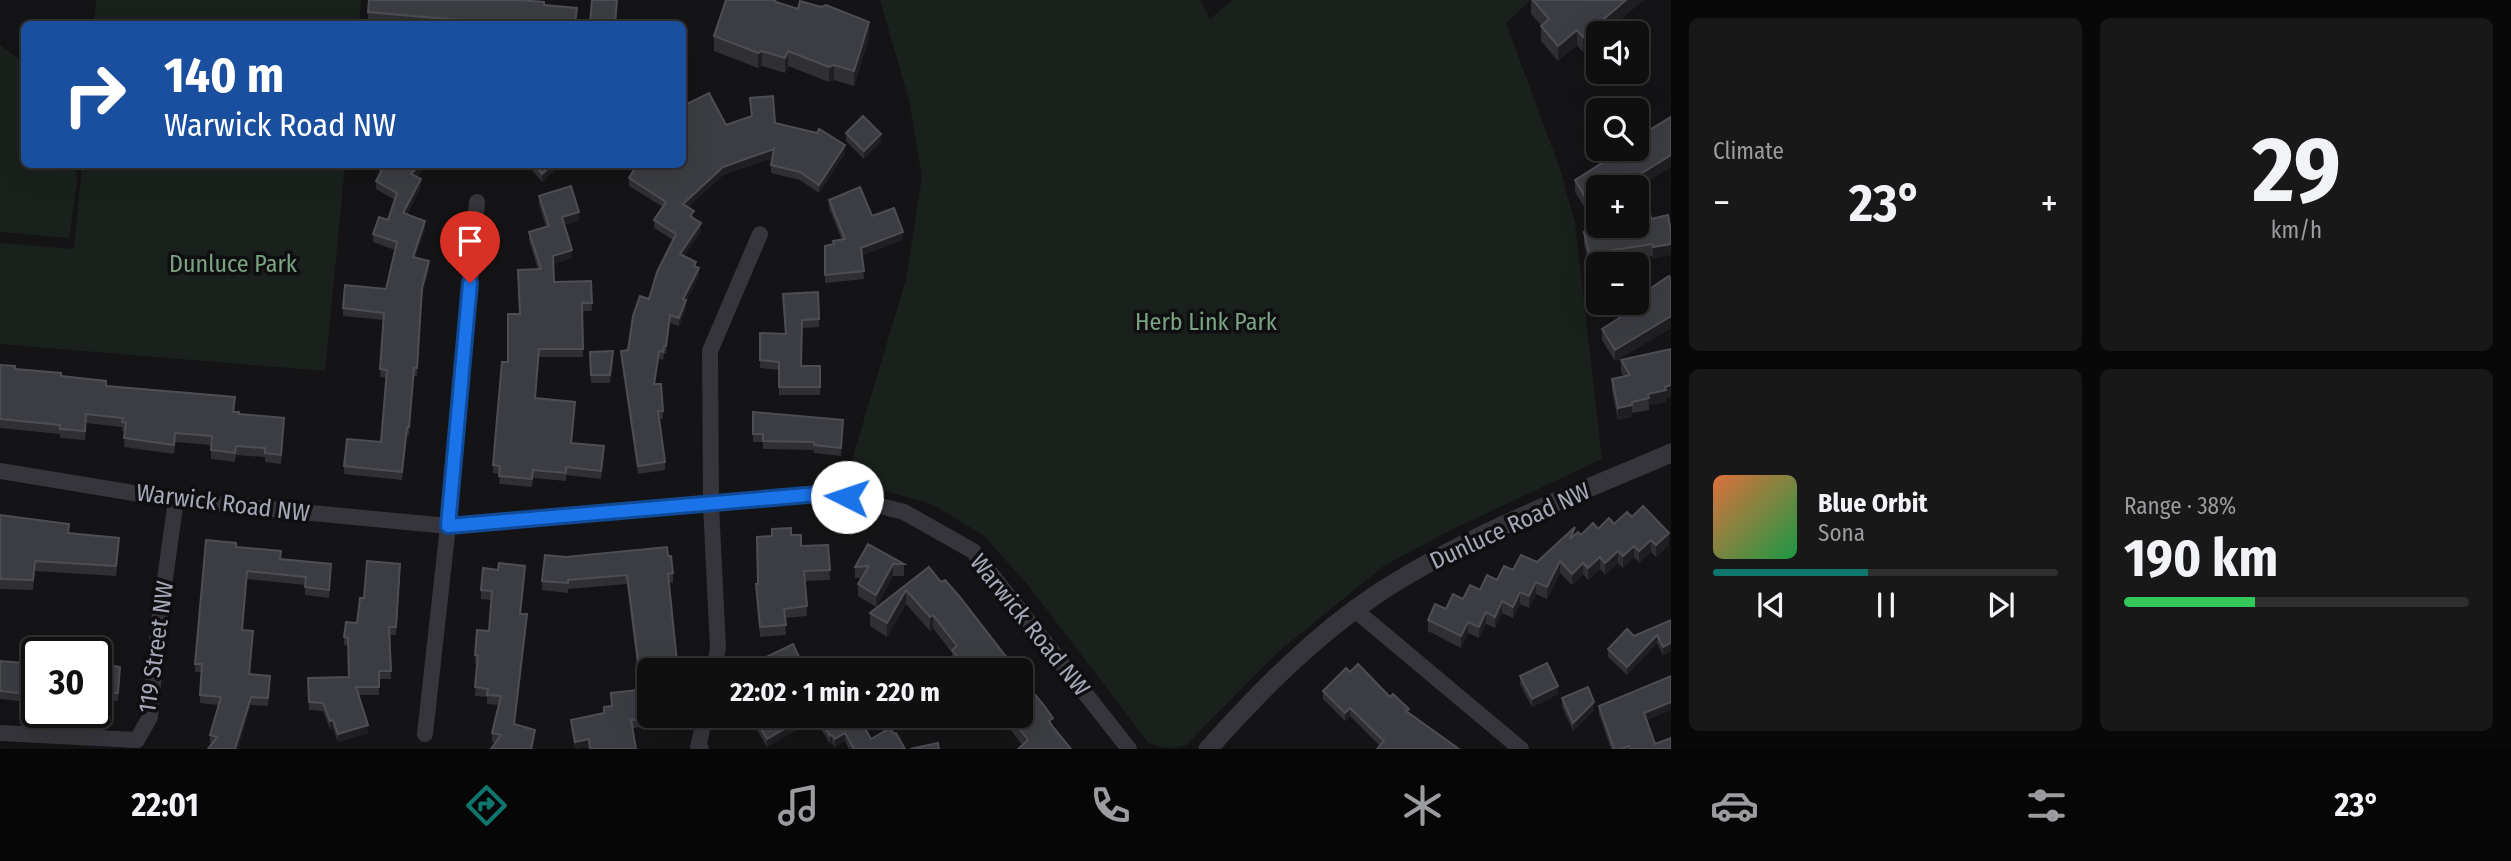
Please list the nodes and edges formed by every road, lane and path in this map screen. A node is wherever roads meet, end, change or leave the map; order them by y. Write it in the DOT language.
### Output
graph roads {
  1 [pos="477,202"];
  2 [pos="761,234"];
  3 [pos="1671,453"];
  4 [pos="0,471"];
  5 [pos="176,500"];
  6 [pos="711,505"];
  7 [pos="448,526"];
  8 [pos="1355,610"];
  9 [pos="716,658"];
  10 [pos="702,728"];
  11 [pos="0,733"];
  12 [pos="425,734"];
  13 [pos="701,749"];
  14 [pos="1129,749"];
  15 [pos="1208,749"];
  16 [pos="1521,749"];
  1 -- 7 [label="street"];
  2 -- 6 [label="street"];
  3 -- 8 [label="street, Dunluce Road NW"];
  4 -- 5 [label="street, Warwick Road NW"];
  5 -- 7 [label="street, Warwick Road NW"];
  5 -- 11 [label="street, 119 Street NW"];
  6 -- 7 [label="street, Warwick Road NW"];
  6 -- 9 [label="street"];
  6 -- 14 [label="street, Warwick Road NW"];
  7 -- 12 [label="street"];
  8 -- 15 [label="street, Dunluce Road NW"];
  8 -- 16 [label="street"];
  10 -- 13 [label="street"];
}
